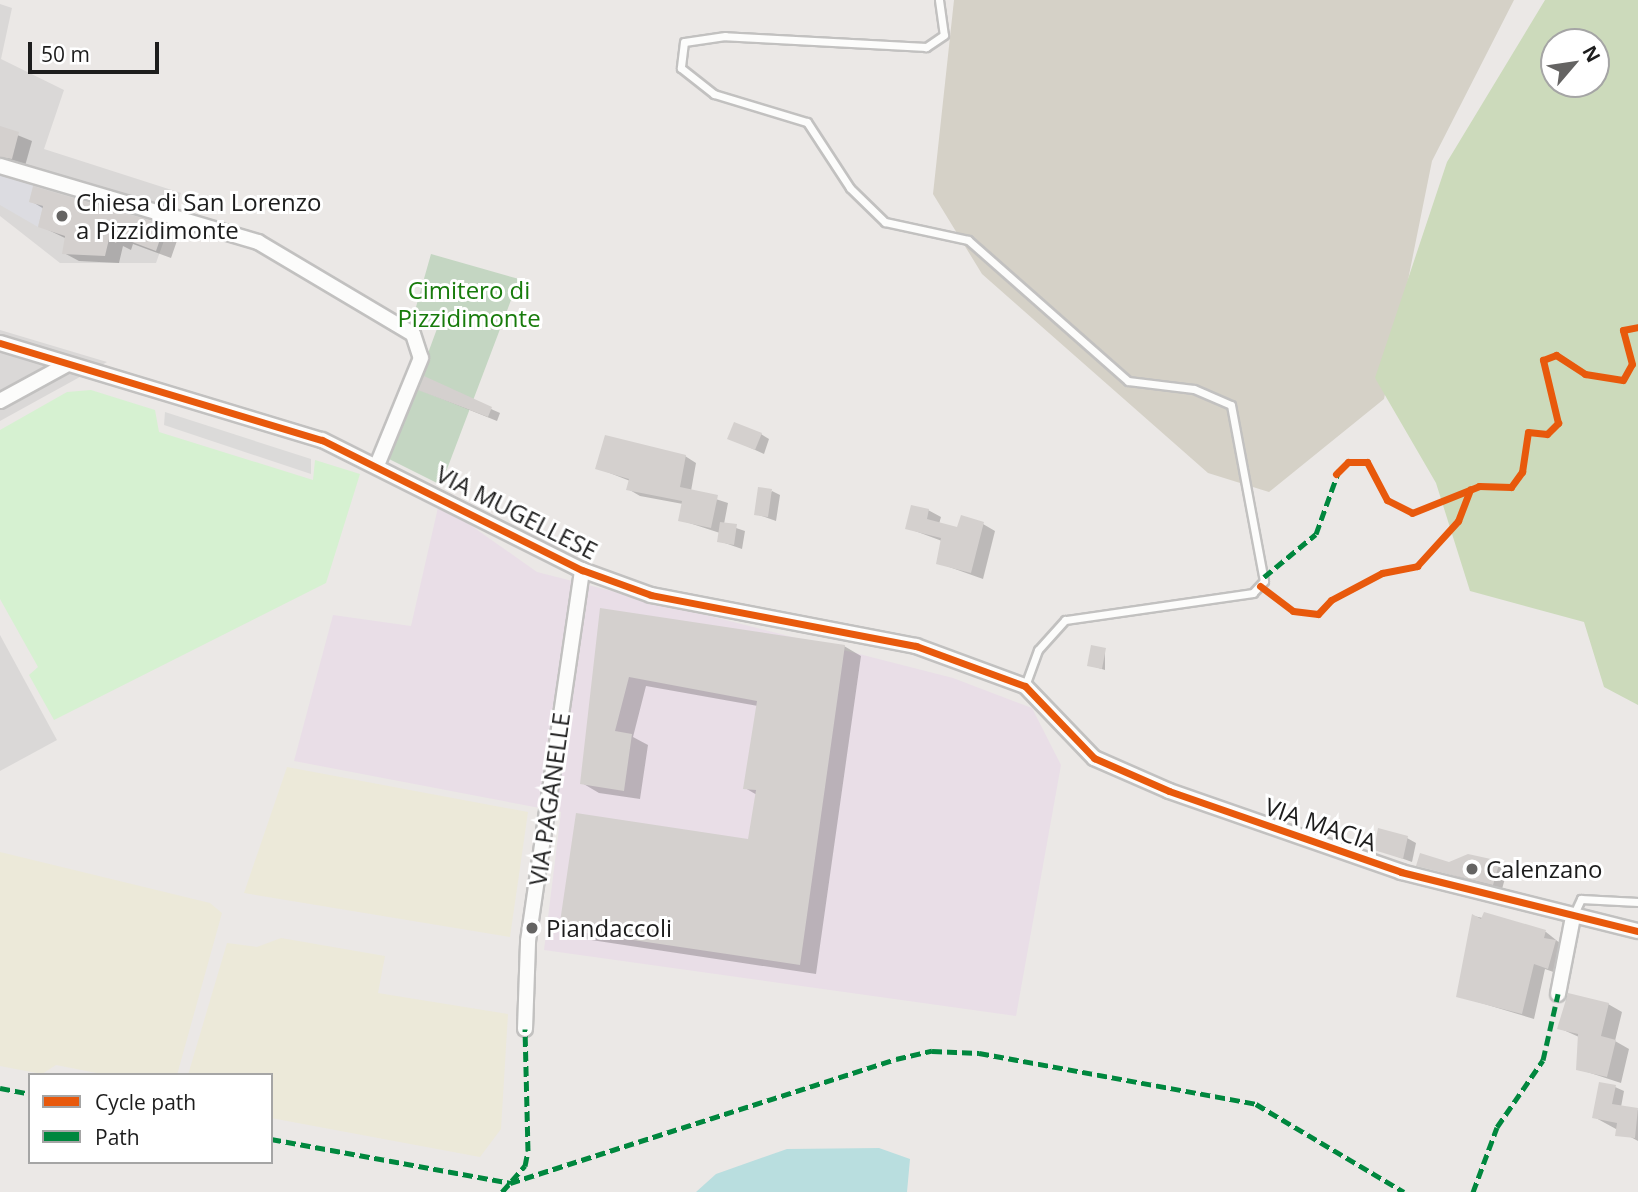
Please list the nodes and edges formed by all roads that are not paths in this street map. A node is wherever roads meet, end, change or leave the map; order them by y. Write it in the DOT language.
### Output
graph roads {
  1 [pos="939,0"];
  2 [pos="0,166"];
  3 [pos="0,342"];
  4 [pos="68,364"];
  5 [pos="0,401"];
  6 [pos="379,463"];
  7 [pos="582,570"];
  8 [pos="1025,686"];
  9 [pos="1638,902"];
  10 [pos="1573,917"];
  11 [pos="1638,931"];
  12 [pos="1558,994"];
  13 [pos="525,1029"];
  1 -- 8 [label="lane"];
  2 -- 6 [label="street"];
  3 -- 4 [label="street, VIA MUGELLESE"];
  4 -- 5 [label="street"];
  4 -- 6 [label="street, VIA MUGELLESE"];
  6 -- 7 [label="street, VIA MUGELLESE"];
  7 -- 8 [label="street, VIA MUGELLESE"];
  7 -- 13 [label="street, VIA PAGANELLE"];
  8 -- 10 [label="street, VIA MACIA"];
  9 -- 10 [label="lane"];
  10 -- 11 [label="street, VIA MACIA"];
  10 -- 12 [label="street"];
}
